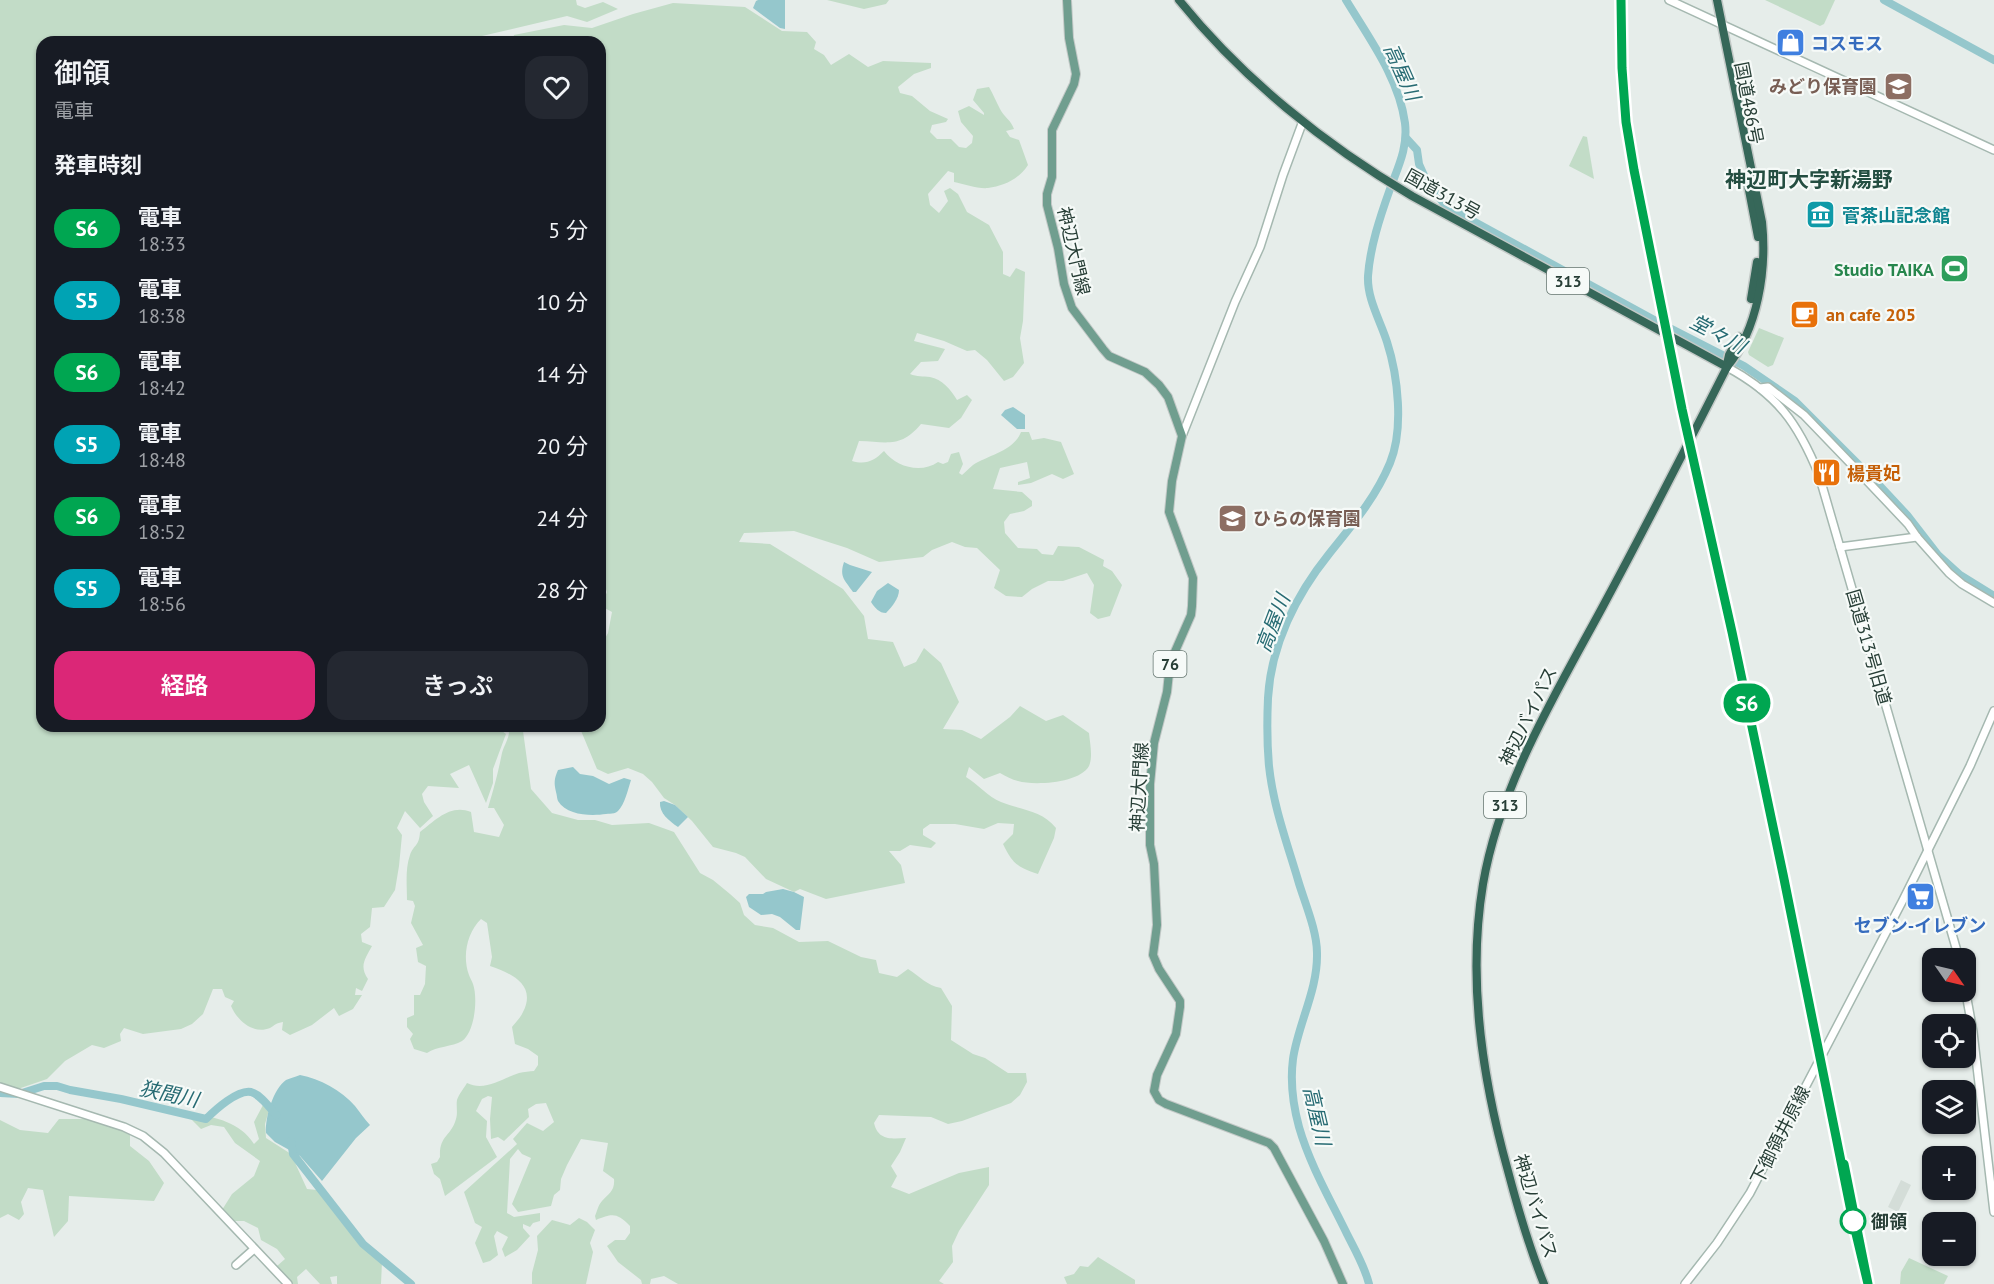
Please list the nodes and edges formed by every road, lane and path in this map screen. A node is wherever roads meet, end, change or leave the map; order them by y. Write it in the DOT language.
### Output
graph roads {
  1 [pos="1067,0"];
  2 [pos="1179,0"];
  3 [pos="1669,0"];
  4 [pos="1712,0"];
  5 [pos="1717,0"];
  6 [pos="1719,23"];
  7 [pos="1303,121"];
  8 [pos="1994,150"];
  9 [pos="1730,361"];
  10 [pos="1760,388"];
  11 [pos="1182,436"];
  12 [pos="1917,537"];
  13 [pos="1840,547"];
  14 [pos="1994,603"];
  15 [pos="1994,711"];
  16 [pos="1927,850"];
  17 [pos="1956,948"];
  18 [pos="1967,1002"];
  19 [pos="0,1087"];
  20 [pos="1994,1212"];
  21 [pos="254,1248"];
  22 [pos="236,1265"];
  23 [pos="288,1284"];
  24 [pos="1343,1284"];
  25 [pos="1544,1284"];
  26 [pos="1684,1284"];
  1 -- 11 [label="main road, 神辺大門線"];
  2 -- 7 [label="highway, 国道313号 / 313"];
  3 -- 6 [label="street"];
  4 -- 6 [label="highway, 国道486号"];
  5 -- 6 [label="highway, 国道486号"];
  6 -- 8 [label="street"];
  6 -- 9 [label="highway, 国道486号"];
  7 -- 9 [label="highway, 国道313号 / 313"];
  7 -- 11 [label="street"];
  9 -- 10 [label="street, 国道313号旧道"];
  9 -- 25 [label="highway, 神辺バイパス / 313"];
  10 -- 12 [label="street"];
  10 -- 13 [label="street, 国道313号旧道"];
  11 -- 24 [label="main road, 神辺大門線 / 76"];
  12 -- 13 [label="street"];
  12 -- 14 [label="street"];
  13 -- 16 [label="street, 国道313号旧道"];
  15 -- 16 [label="street, 下御領井原線"];
  16 -- 17 [label="street, 国道313号旧道"];
  16 -- 26 [label="street, 下御領井原線"];
  18 -- 20 [label="street"];
  19 -- 21 [label="street"];
  21 -- 22 [label="street"];
  21 -- 23 [label="street"];
}
